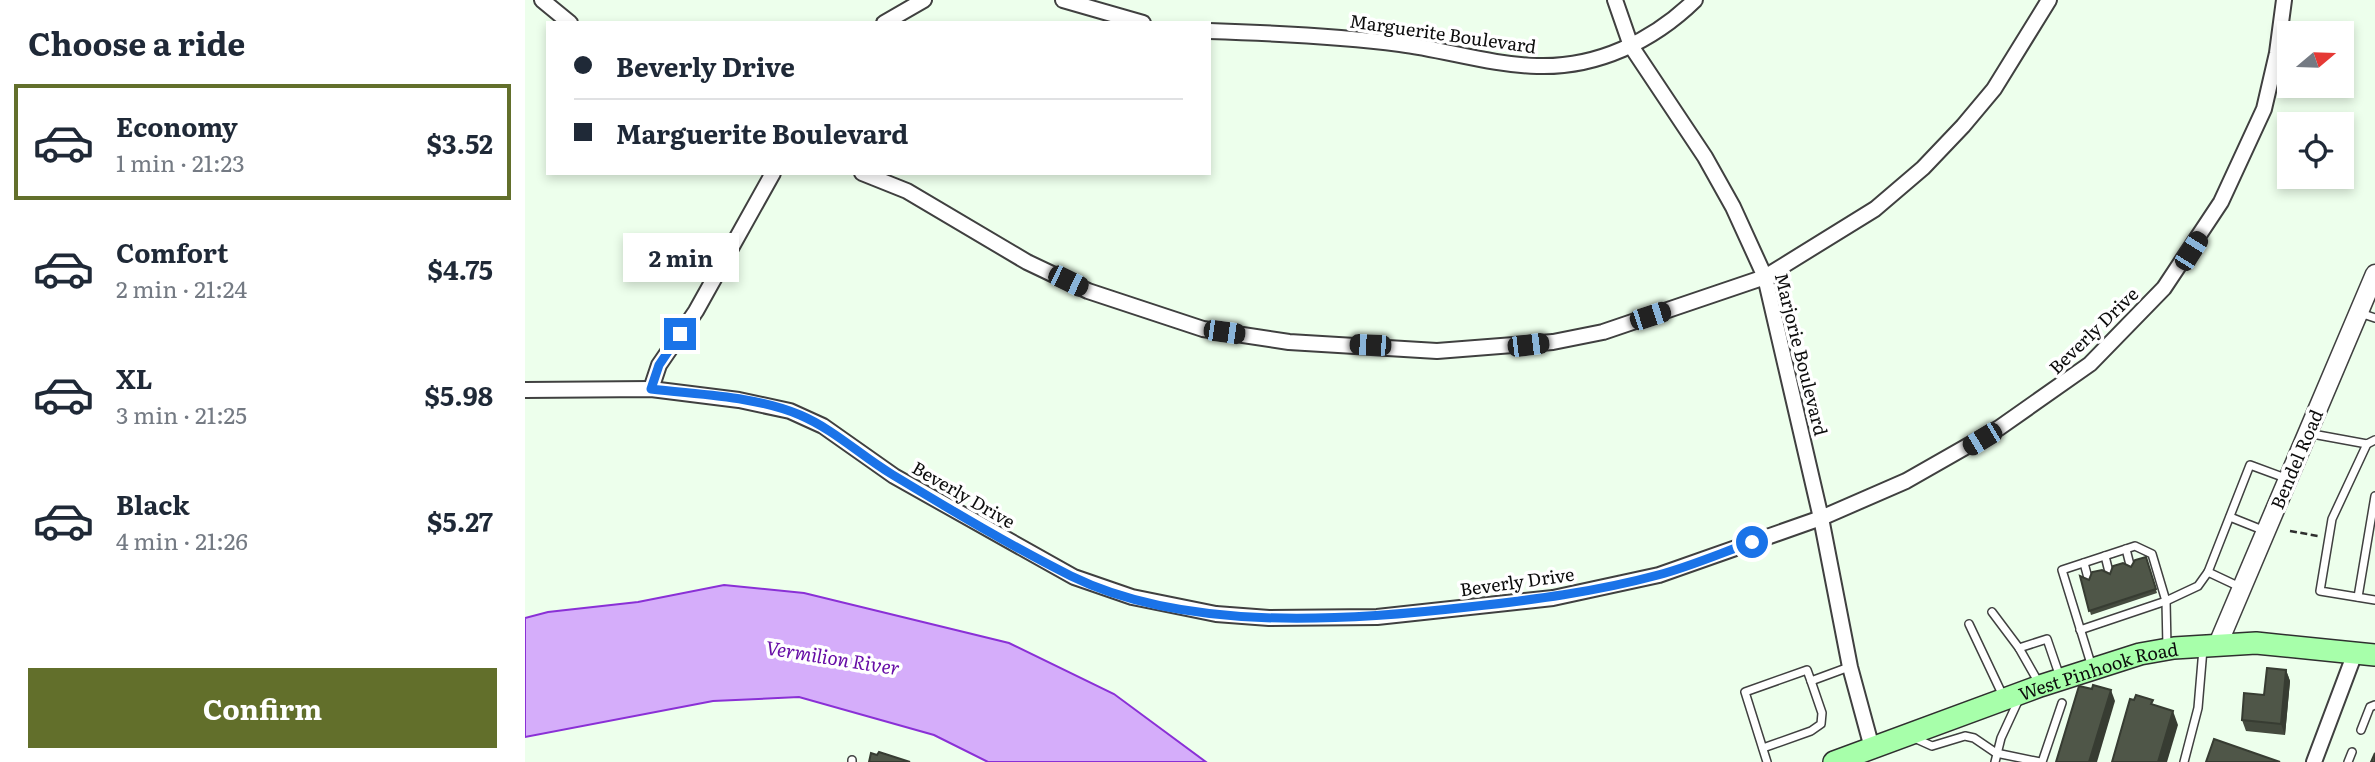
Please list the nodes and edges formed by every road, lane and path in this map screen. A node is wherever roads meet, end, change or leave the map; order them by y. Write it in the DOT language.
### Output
graph roads {
  1 [pos="542,0"];
  2 [pos="924,0"];
  3 [pos="1063,0"];
  4 [pos="1615,0"];
  5 [pos="1695,0"];
  6 [pos="2049,0"];
  7 [pos="2284,0"];
  8 [pos="568,21"];
  9 [pos="887,21"];
  10 [pos="1136,21"];
  11 [pos="1211,31"];
  12 [pos="1631,46"];
  13 [pos="772,175"];
  14 [pos="867,175"];
  15 [pos="2375,274"];
  16 [pos="1765,277"];
  17 [pos="2367,315"];
  18 [pos="651,389"];
  19 [pos="525,390"];
  20 [pos="2306,433"];
  21 [pos="2375,440"];
  22 [pos="2367,444"];
  23 [pos="2288,479"];
  24 [pos="2375,496"];
  25 [pos="2230,517"];
  26 [pos="1821,519"];
  27 [pos="2266,531"];
  28 [pos="2290,531"];
  29 [pos="2328,538"];
  30 [pos="2126,549"];
  31 [pos="2105,556"];
  32 [pos="2084,563"];
  33 [pos="2130,565"];
  34 [pos="2109,572"];
  35 [pos="2208,572"];
  36 [pos="2088,578"];
  37 [pos="2242,589"];
  38 [pos="2358,597"];
  39 [pos="2140,598"];
  40 [pos="2375,600"];
  41 [pos="2166,601"];
  42 [pos="2119,605"];
  43 [pos="2143,609"];
  44 [pos="1992,612"];
  45 [pos="2099,612"];
  46 [pos="2122,616"];
  47 [pos="2102,622"];
  48 [pos="1969,624"];
  49 [pos="2080,630"];
  50 [pos="2211,645"];
  51 [pos="2019,648"];
  52 [pos="2168,649"];
  53 [pos="2365,654"];
  54 [pos="1850,667"];
  55 [pos="2092,668"];
  56 [pos="2061,679"];
  57 [pos="1811,681"];
  58 [pos="2022,692"];
  59 [pos="2062,704"];
  60 [pos="2375,705"];
  61 [pos="2361,730"];
  62 [pos="1908,735"];
  63 [pos="1763,748"];
  64 [pos="1872,748"];
  65 [pos="1996,752"];
  66 [pos="2352,752"];
  67 [pos="1767,762"];
  68 [pos="1834,762"];
  69 [pos="1996,762"];
  70 [pos="2041,762"];
  71 [pos="2184,762"];
  72 [pos="2314,762"];
  73 [pos="2348,762"];
  1 -- 8 [label="street"];
  2 -- 9 [label="street"];
  3 -- 10 [label="street"];
  4 -- 12 [label="street, Marjorie Boulevard"];
  5 -- 12 [label="street, Marguerite Boulevard"];
  6 -- 16 [label="street"];
  7 -- 26 [label="street, Beverly Drive"];
  11 -- 12 [label="street, Marguerite Boulevard"];
  12 -- 16 [label="street, Marjorie Boulevard"];
  13 -- 18 [label="street"];
  14 -- 16 [label="street"];
  15 -- 17 [label="street, Bendel Road"];
  16 -- 26 [label="street, Marjorie Boulevard"];
  17 -- 20 [label="street, Bendel Road"];
  18 -- 19 [label="street, Beverly Drive"];
  18 -- 26 [label="street, Beverly Drive"];
  20 -- 22 [label="lane"];
  20 -- 23 [label="street, Bendel Road"];
  21 -- 22 [label="lane"];
  22 -- 29 [label="lane"];
  23 -- 25 [label="lane"];
  23 -- 27 [label="street, Bendel Road"];
  24 -- 38 [label="lane"];
  25 -- 27 [label="lane"];
  25 -- 35 [label="lane"];
  26 -- 54 [label="street, Marjorie Boulevard"];
  27 -- 37 [label="street, Bendel Road"];
  28 -- 29 [label="path"];
  29 -- 38 [label="lane"];
  30 -- 31 [label="lane"];
  30 -- 33 [label="lane"];
  30 -- 41 [label="lane"];
  31 -- 32 [label="lane"];
  31 -- 34 [label="lane"];
  32 -- 36 [label="lane"];
  32 -- 49 [label="lane"];
  35 -- 37 [label="lane"];
  35 -- 41 [label="lane"];
  37 -- 50 [label="street, Bendel Road"];
  38 -- 40 [label="lane"];
  39 -- 43 [label="lane"];
  41 -- 43 [label="lane"];
  41 -- 52 [label="lane"];
  42 -- 46 [label="lane"];
  43 -- 46 [label="lane"];
  44 -- 51 [label="lane"];
  45 -- 47 [label="lane"];
  46 -- 47 [label="lane"];
  47 -- 49 [label="lane"];
  48 -- 58 [label="lane"];
  49 -- 55 [label="lane"];
  50 -- 52 [label="main road, West Pinhook Road"];
  50 -- 53 [label="main road, West Pinhook Road"];
  50 -- 71 [label="lane"];
  51 -- 56 [label="lane"];
  51 -- 58 [label="lane"];
  52 -- 55 [label="main road, West Pinhook Road"];
  53 -- 72 [label="street"];
  54 -- 57 [label="lane"];
  54 -- 64 [label="street, Marjorie Boulevard"];
  55 -- 56 [label="main road, West Pinhook Road"];
  56 -- 58 [label="main road, West Pinhook Road"];
  57 -- 63 [label="lane"];
  57 -- 63 [label="lane"];
  58 -- 62 [label="main road, West Pinhook Road"];
  58 -- 65 [label="lane"];
  59 -- 70 [label="lane"];
  60 -- 61 [label="lane"];
  62 -- 64 [label="main road, West Pinhook Road"];
  62 -- 65 [label="lane"];
  63 -- 67 [label="lane"];
  64 -- 68 [label="main road, West Pinhook Road"];
  65 -- 69 [label="lane"];
  65 -- 70 [label="lane"];
  66 -- 73 [label="lane"];
}
